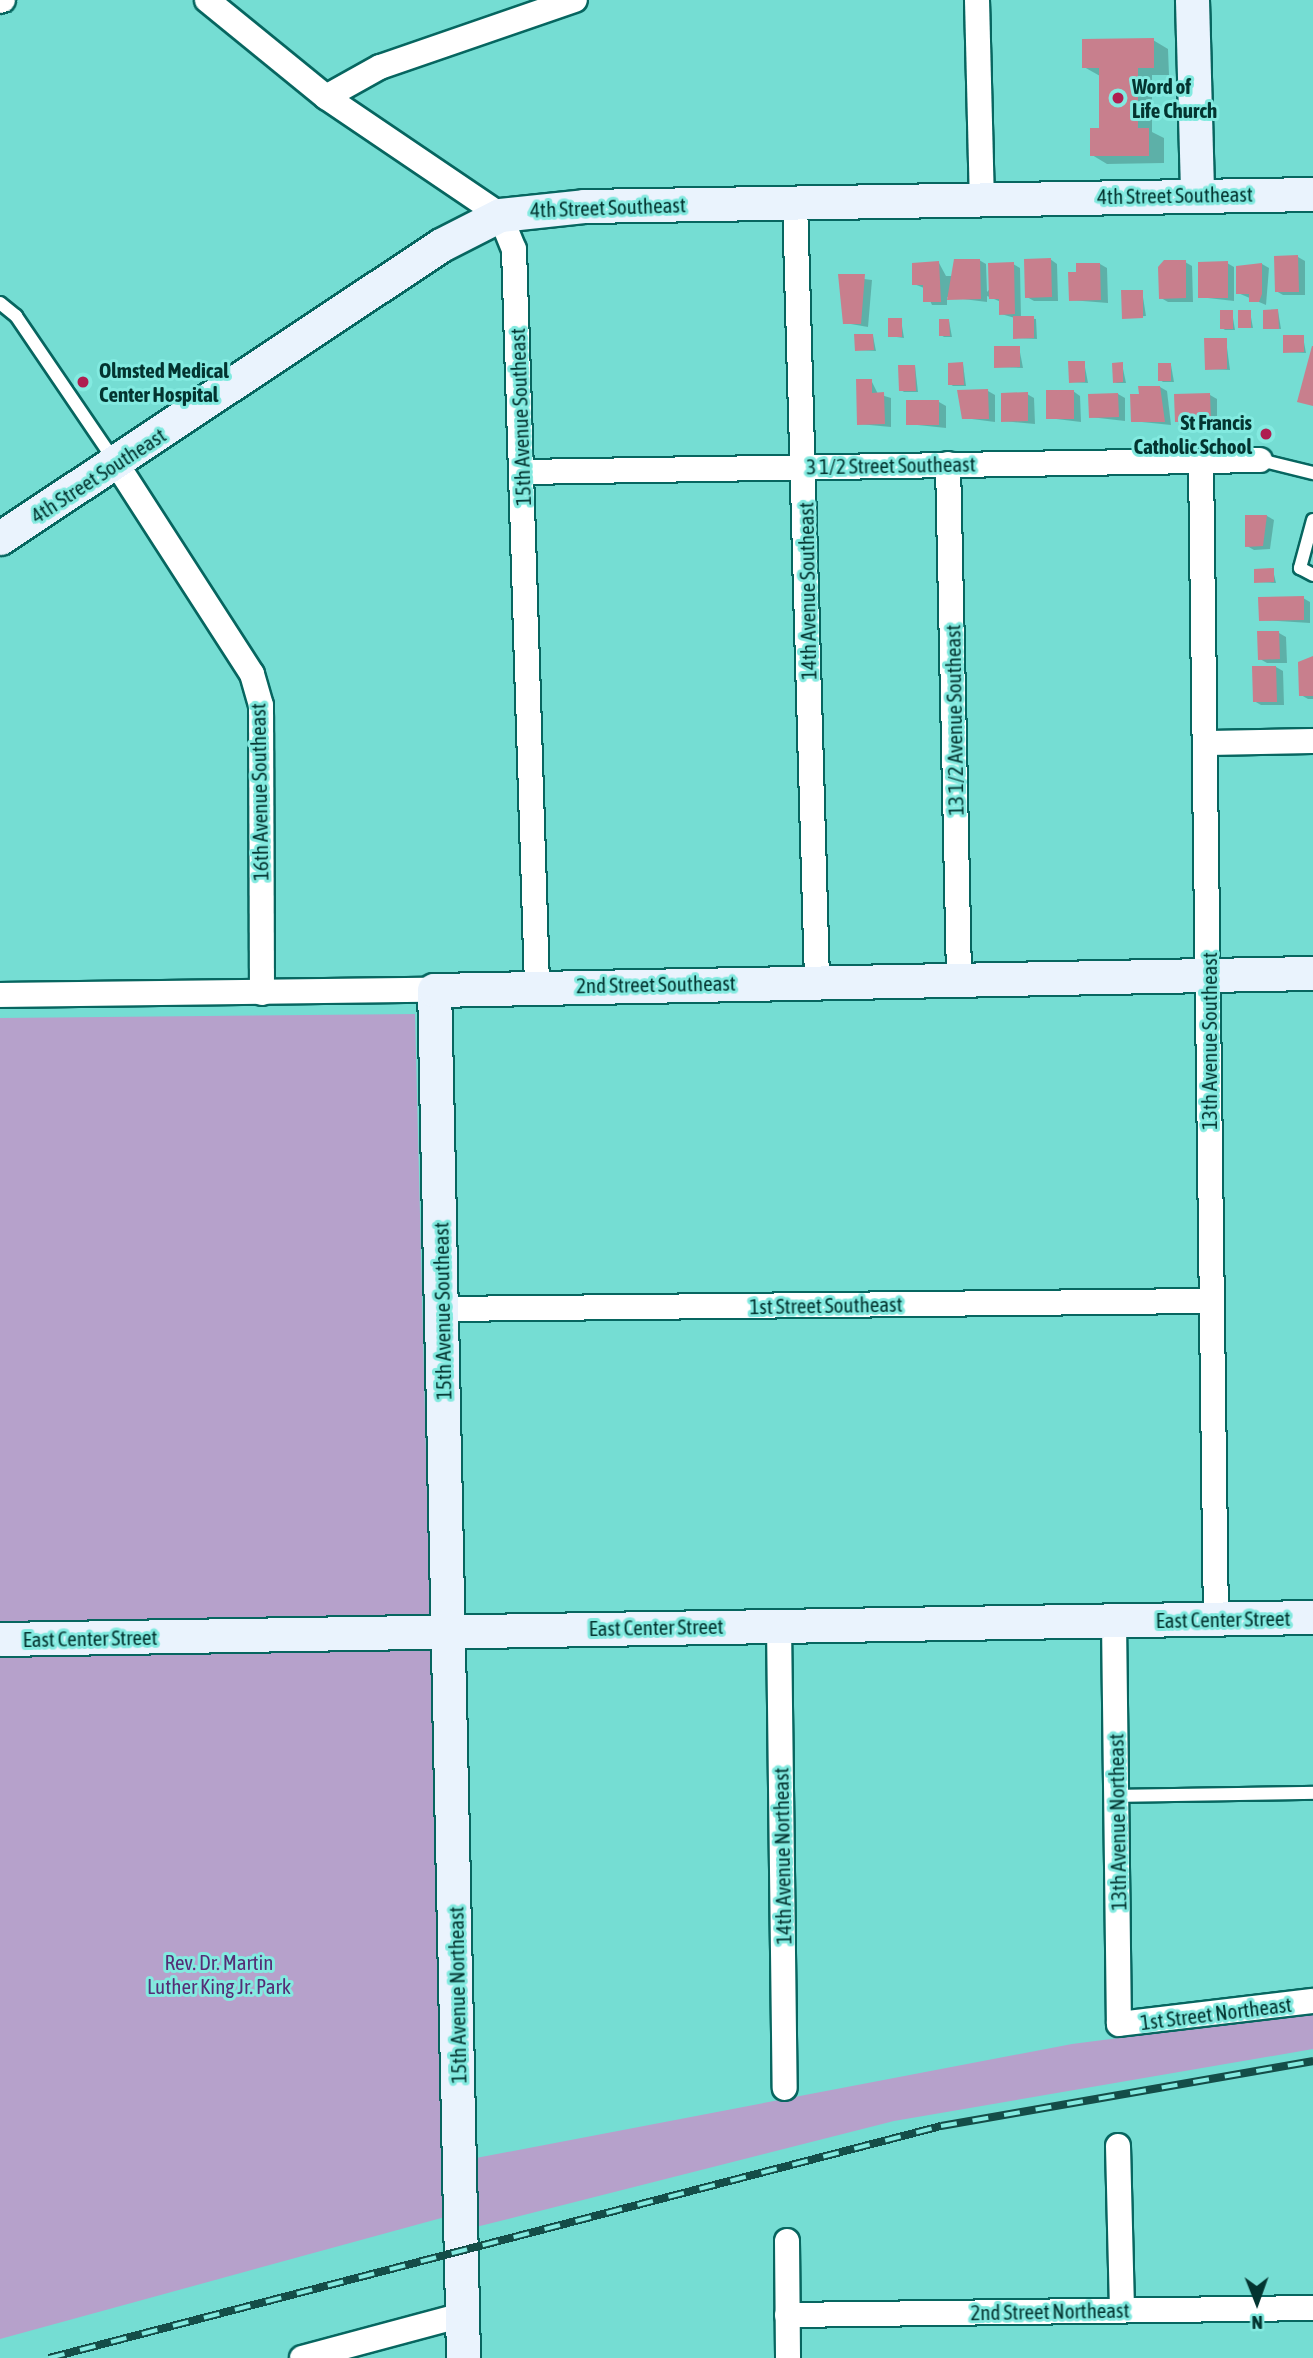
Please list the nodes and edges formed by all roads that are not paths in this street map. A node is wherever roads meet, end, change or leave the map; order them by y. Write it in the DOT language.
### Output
graph roads {
  1 [pos="207,0"];
  2 [pos="575,0"];
  3 [pos="977,0"];
  4 [pos="1192,0"];
  5 [pos="326,97"];
  6 [pos="1313,194"];
  7 [pos="1197,195"];
  8 [pos="982,198"];
  9 [pos="795,202"];
  10 [pos="500,215"];
  11 [pos="0,303"];
  12 [pos="1261,460"];
  13 [pos="1201,462"];
  14 [pos="116,464"];
  15 [pos="948,464"];
  16 [pos="804,467"];
  17 [pos="522,472"];
  18 [pos="1313,473"];
  19 [pos="1313,520"];
  20 [pos="0,538"];
  21 [pos="1313,575"];
  22 [pos="1313,741"];
  23 [pos="1208,743"];
  24 [pos="1313,973"];
  25 [pos="1209,974"];
  26 [pos="959,976"];
  27 [pos="817,981"];
  28 [pos="537,986"];
  29 [pos="434,990"];
  30 [pos="262,993"];
  31 [pos="0,995"];
  32 [pos="1210,1301"];
  33 [pos="441,1309"];
  34 [pos="1313,1618"];
  35 [pos="1216,1619"];
  36 [pos="1114,1621"];
  37 [pos="779,1624"];
  38 [pos="451,1632"];
  39 [pos="0,1639"];
  40 [pos="1313,1793"];
  41 [pos="1116,1796"];
  42 [pos="1313,2001"];
  43 [pos="1119,2024"];
  44 [pos="785,2088"];
  45 [pos="1118,2146"];
  46 [pos="787,2241"];
  47 [pos="1313,2308"];
  48 [pos="1122,2310"];
  49 [pos="462,2315"];
  50 [pos="788,2315"];
  51 [pos="302,2358"];
  52 [pos="463,2358"];
  53 [pos="788,2358"];
  1 -- 5 [label="street"];
  2 -- 5 [label="street"];
  3 -- 8 [label="street"];
  4 -- 7 [label="street"];
  5 -- 10 [label="street"];
  6 -- 7 [label="street, 4th Street Southeast"];
  7 -- 8 [label="street, 4th Street Southeast"];
  8 -- 9 [label="street, 4th Street Southeast"];
  9 -- 10 [label="street, 4th Street Southeast"];
  9 -- 16 [label="street, 14th Avenue Southeast"];
  10 -- 14 [label="street, 4th Street Southeast"];
  10 -- 17 [label="street, 15th Avenue Southeast"];
  11 -- 14 [label="lane"];
  12 -- 13 [label="street, 3 1/2 Street Southeast"];
  12 -- 18 [label="lane"];
  13 -- 15 [label="street, 3 1/2 Street Southeast"];
  13 -- 23 [label="street, 13th Avenue Southeast"];
  14 -- 20 [label="street, 4th Street Southeast"];
  14 -- 30 [label="street, 16th Avenue Southeast"];
  15 -- 16 [label="street, 3 1/2 Street Southeast"];
  15 -- 26 [label="street, 13 1/2 Avenue Southeast"];
  16 -- 17 [label="street, 3 1/2 Street Southeast"];
  16 -- 27 [label="street, 14th Avenue Southeast"];
  17 -- 28 [label="street, 15th Avenue Southeast"];
  19 -- 21 [label="lane"];
  22 -- 23 [label="street"];
  23 -- 25 [label="street, 13th Avenue Southeast"];
  24 -- 25 [label="street, 2nd Street Southeast"];
  25 -- 26 [label="street, 2nd Street Southeast"];
  25 -- 32 [label="street, 13th Avenue Southeast"];
  26 -- 27 [label="street, 2nd Street Southeast"];
  27 -- 28 [label="street, 2nd Street Southeast"];
  28 -- 29 [label="street, 2nd Street Southeast"];
  29 -- 30 [label="street, 2nd Street Southeast"];
  29 -- 33 [label="street, 15th Avenue Southeast"];
  30 -- 31 [label="street, 2nd Street Southeast"];
  32 -- 33 [label="street, 1st Street Southeast"];
  32 -- 35 [label="street, 13th Avenue Southeast"];
  33 -- 38 [label="street, 15th Avenue Southeast"];
  34 -- 35 [label="street, East Center Street"];
  35 -- 36 [label="street, East Center Street"];
  36 -- 37 [label="street, East Center Street"];
  36 -- 41 [label="street, 13th Avenue Northeast"];
  37 -- 38 [label="street, East Center Street"];
  37 -- 44 [label="street, 14th Avenue Northeast"];
  38 -- 39 [label="street, East Center Street"];
  38 -- 49 [label="street, 15th Avenue Northeast"];
  40 -- 41 [label="lane"];
  41 -- 43 [label="street, 13th Avenue Northeast"];
  42 -- 43 [label="street, 1st Street Northeast"];
  45 -- 48 [label="street"];
  46 -- 50 [label="street"];
  47 -- 48 [label="street, 2nd Street Northeast"];
  48 -- 50 [label="street, 2nd Street Northeast"];
  49 -- 51 [label="street"];
  49 -- 52 [label="street, 15th Avenue Northeast"];
  50 -- 53 [label="street"];
}
